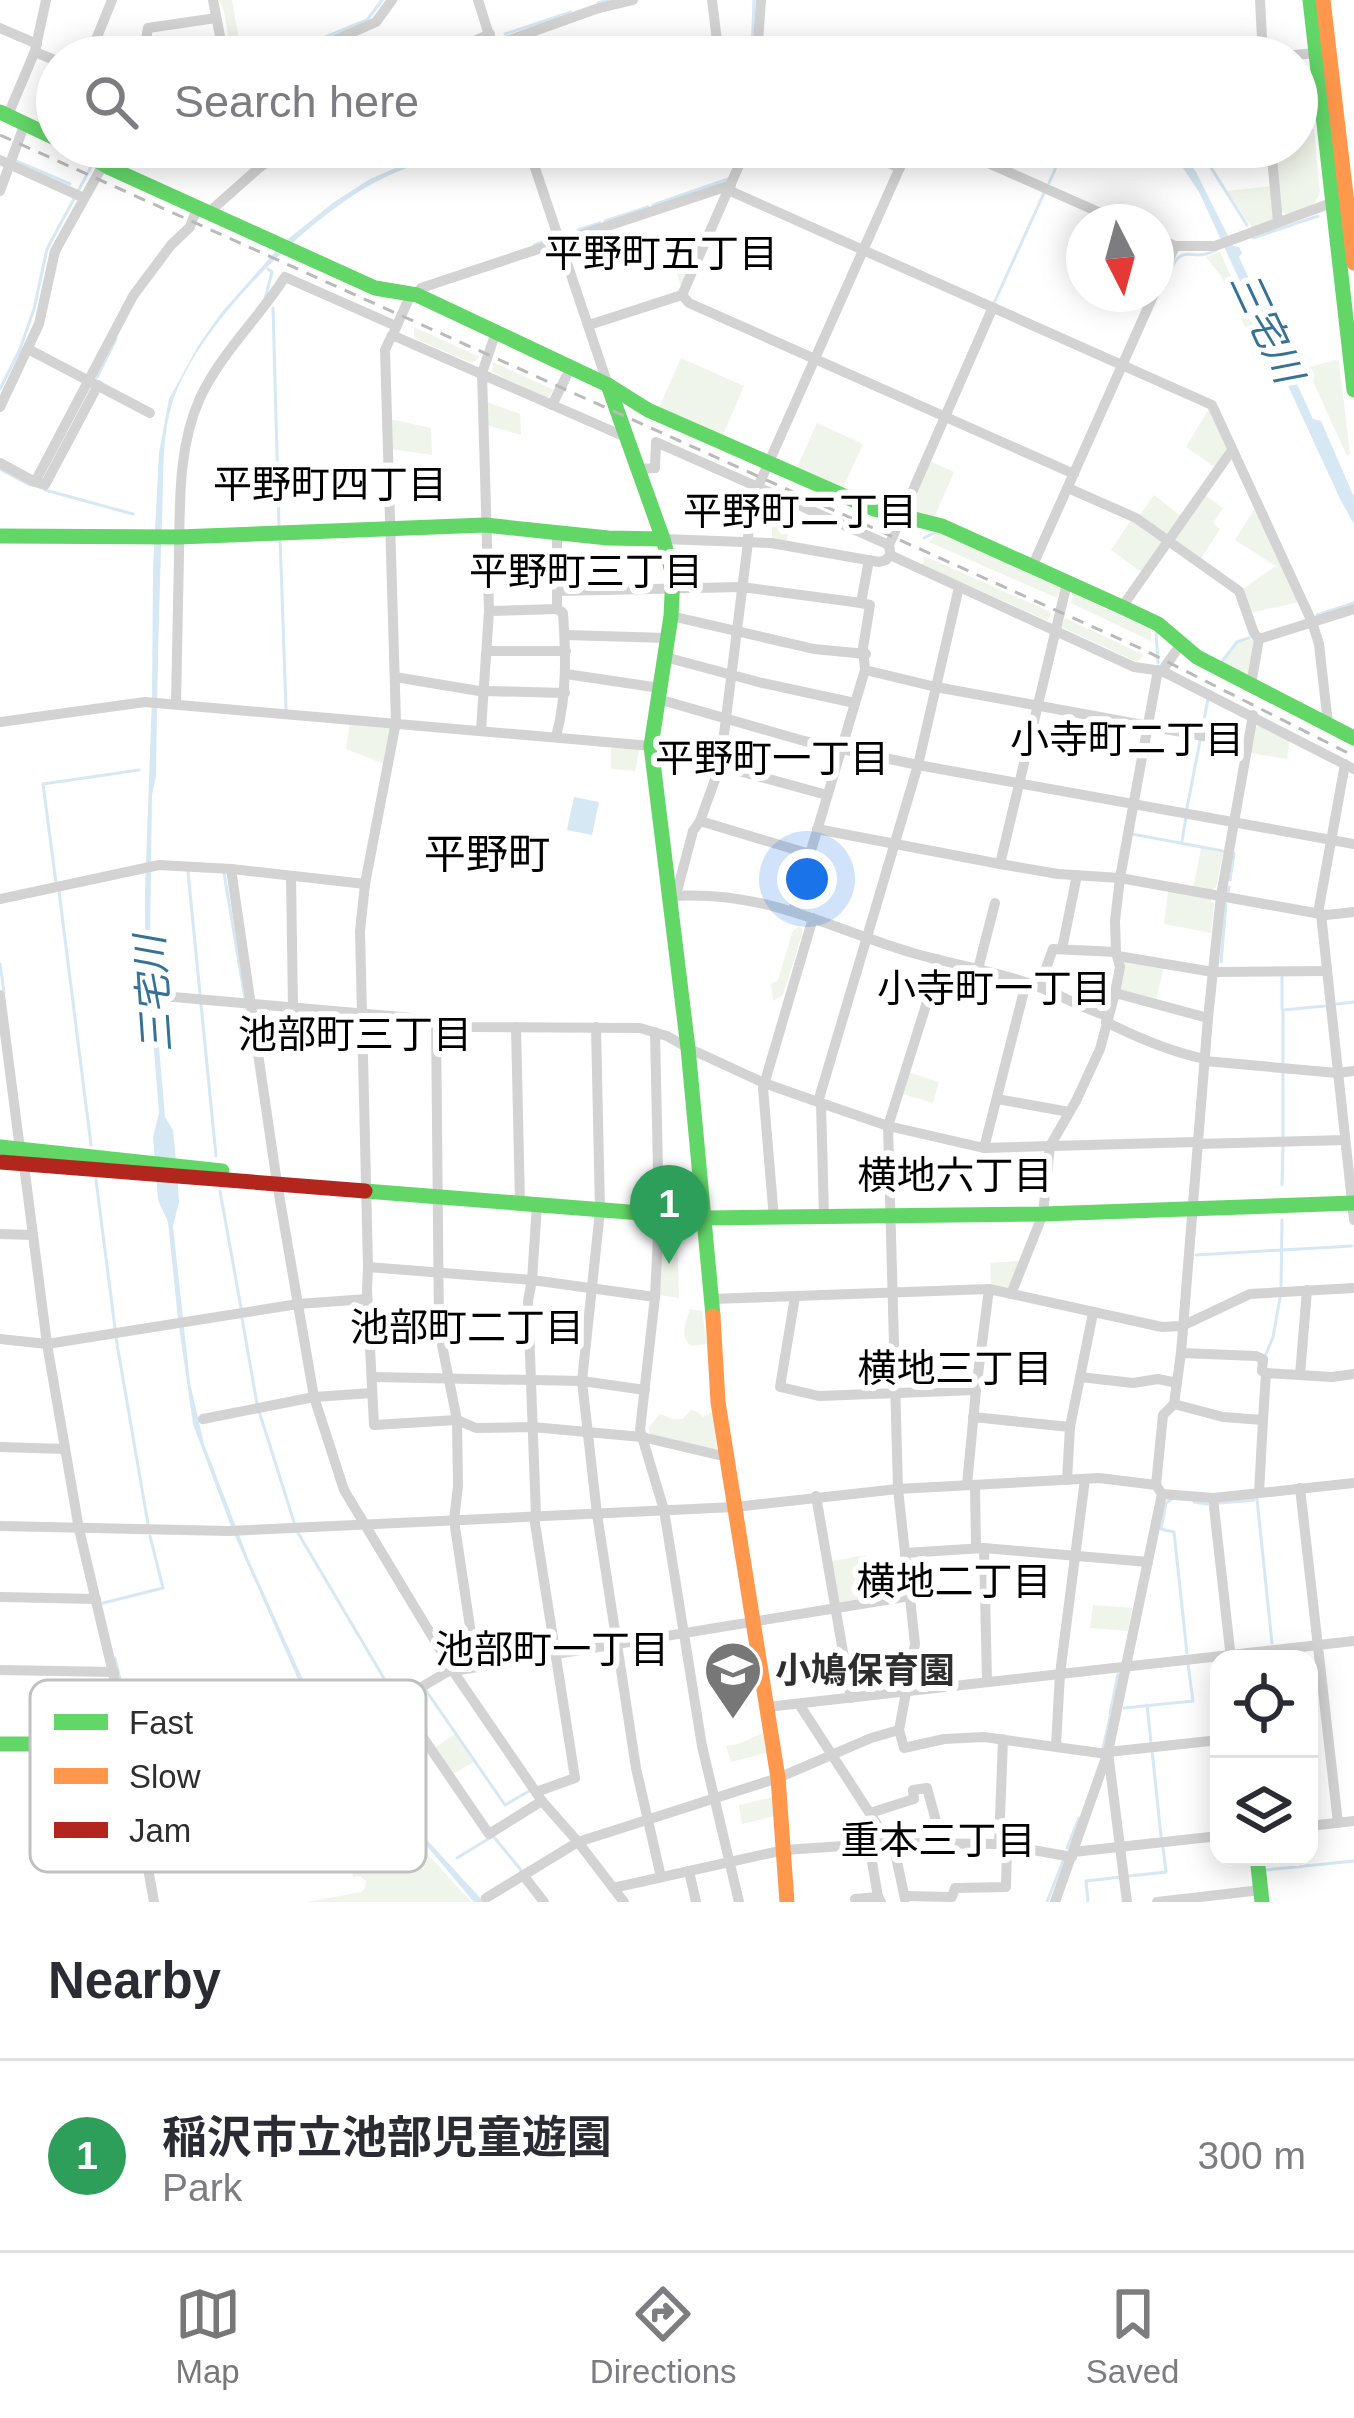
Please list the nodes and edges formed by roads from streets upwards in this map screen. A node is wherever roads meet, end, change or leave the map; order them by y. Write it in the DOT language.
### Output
graph roads {
  1 [pos="46,0"];
  2 [pos="112,0"];
  3 [pos="213,0"];
  4 [pos="392,0"];
  5 [pos="478,0"];
  6 [pos="633,0"];
  7 [pos="712,0"];
  8 [pos="761,0"];
  9 [pos="1260,0"];
  10 [pos="1310,0"];
  11 [pos="1323,0"];
  12 [pos="217,18"];
  13 [pos="0,31"];
  14 [pos="39,36"];
  15 [pos="97,36"];
  16 [pos="146,36"];
  17 [pos="220,36"];
  18 [pos="344,36"];
  19 [pos="489,36"];
  20 [pos="520,36"];
  21 [pos="716,36"];
  22 [pos="758,36"];
  23 [pos="1264,36"];
  24 [pos="1314,36"];
  25 [pos="36,49"];
  26 [pos="1318,63"];
  27 [pos="4,113"];
  28 [pos="25,123"];
  29 [pos="36,128"];
  30 [pos="5,162"];
  31 [pos="95,168"];
  32 [pos="116,168"];
  33 [pos="243,168"];
  34 [pos="535,168"];
  35 [pos="738,168"];
  36 [pos="900,168"];
  37 [pos="999,168"];
  38 [pos="1273,168"];
  39 [pos="729,188"];
  40 [pos="0,191"];
  41 [pos="79,196"];
  42 [pos="1344,199"];
  43 [pos="1080,204"];
  44 [pos="203,210"];
  45 [pos="1278,221"];
  46 [pos="560,242"];
  47 [pos="1175,246"];
  48 [pos="864,250"];
  49 [pos="1354,263"];
  50 [pos="414,294"];
  51 [pos="682,295"];
  52 [pos="993,308"];
  53 [pos="1146,312"];
  54 [pos="589,326"];
  55 [pos="394,331"];
  56 [pos="496,332"];
  57 [pos="28,349"];
  58 [pos="815,358"];
  59 [pos="1123,364"];
  60 [pos="571,367"];
  61 [pos="482,373"];
  62 [pos="93,383"];
  63 [pos="608,385"];
  64 [pos="1354,390"];
  65 [pos="553,405"];
  66 [pos="0,407"];
  67 [pos="150,413"];
  68 [pos="946,416"];
  69 [pos="628,438"];
  70 [pos="1232,450"];
  71 [pos="0,463"];
  72 [pos="769,464"];
  73 [pos="638,469"];
  74 [pos="1074,474"];
  75 [pos="758,486"];
  76 [pos="1068,488"];
  77 [pos="902,515"];
  78 [pos="485,525"];
  79 [pos="390,529"];
  80 [pos="557,533"];
  81 [pos="0,536"];
  82 [pos="175,537"];
  83 [pos="663,539"];
  84 [pos="1168,541"];
  85 [pos="748,542"];
  86 [pos="889,550"];
  87 [pos="869,560"];
  88 [pos="1033,567"];
  89 [pos="1067,583"];
  90 [pos="959,586"];
  91 [pos="742,587"];
  92 [pos="674,590"];
  93 [pos="557,591"];
  94 [pos="861,603"];
  95 [pos="1122,607"];
  96 [pos="557,609"];
  97 [pos="1354,609"];
  98 [pos="489,610"];
  99 [pos="671,616"];
  100 [pos="1312,622"];
  101 [pos="1055,630"];
  102 [pos="736,631"];
  103 [pos="565,635"];
  104 [pos="668,638"];
  105 [pos="1259,639"];
  106 [pos="1181,644"];
  107 [pos="489,651"];
  108 [pos="566,651"];
  109 [pos="866,655"];
  110 [pos="665,657"];
  111 [pos="865,670"];
  112 [pos="1160,670"];
  113 [pos="566,674"];
  114 [pos="731,675"];
  115 [pos="395,677"];
  116 [pos="936,687"];
  117 [pos="1256,687"];
  118 [pos="485,692"];
  119 [pos="565,693"];
  120 [pos="659,693"];
  121 [pos="855,703"];
  122 [pos="176,704"];
  123 [pos="1037,706"];
  124 [pos="1251,714"];
  125 [pos="725,719"];
  126 [pos="0,722"];
  127 [pos="396,722"];
  128 [pos="1148,725"];
  129 [pos="481,730"];
  130 [pos="1341,731"];
  131 [pos="556,737"];
  132 [pos="1247,744"];
  133 [pos="651,746"];
  134 [pos="841,748"];
  135 [pos="1329,755"];
  136 [pos="918,765"];
  137 [pos="720,766"];
  138 [pos="1350,766"];
  139 [pos="1019,783"];
  140 [pos="827,794"];
  141 [pos="1133,804"];
  142 [pos="700,821"];
  143 [pos="1234,823"];
  144 [pos="817,830"];
  145 [pos="1331,840"];
  146 [pos="1354,844"];
  147 [pos="895,845"];
  148 [pos="810,854"];
  149 [pos="1000,864"];
  150 [pos="230,869"];
  151 [pos="1077,875"];
  152 [pos="291,876"];
  153 [pos="1120,878"];
  154 [pos="364,884"];
  155 [pos="674,896"];
  156 [pos="1221,896"];
  157 [pos="0,899"];
  158 [pos="994,903"];
  159 [pos="793,911"];
  160 [pos="1354,911"];
  161 [pos="1320,914"];
  162 [pos="813,918"];
  163 [pos="868,937"];
  164 [pos="1062,949"];
  165 [pos="1117,954"];
  166 [pos="937,959"];
  167 [pos="978,969"];
  168 [pos="1327,971"];
  169 [pos="1213,972"];
  170 [pos="1033,985"];
  171 [pos="1115,993"];
  172 [pos="0,995"];
  173 [pos="162,996"];
  174 [pos="250,1004"];
  175 [pos="293,1008"];
  176 [pos="363,1014"];
  177 [pos="1208,1018"];
  178 [pos="1107,1019"];
  179 [pos="436,1020"];
  180 [pos="516,1027"];
  181 [pos="596,1028"];
  182 [pos="655,1032"];
  183 [pos="688,1048"];
  184 [pos="1205,1060"];
  185 [pos="5,1066"];
  186 [pos="1354,1071"];
  187 [pos="1337,1073"];
  188 [pos="764,1083"];
  189 [pos="997,1099"];
  190 [pos="819,1102"];
  191 [pos="1069,1112"];
  192 [pos="888,1126"];
  193 [pos="1345,1140"];
  194 [pos="1197,1143"];
  195 [pos="1050,1146"];
  196 [pos="0,1147"];
  197 [pos="984,1148"];
  198 [pos="22,1157"];
  199 [pos="0,1162"];
  200 [pos="277,1184"];
  201 [pos="365,1191"];
  202 [pos="439,1197"];
  203 [pos="529,1205"];
  204 [pos="1191,1209"];
  205 [pos="1353,1209"];
  206 [pos="600,1211"];
  207 [pos="1043,1214"];
  208 [pos="658,1216"];
  209 [pos="890,1216"];
  210 [pos="824,1217"];
  211 [pos="704,1218"];
  212 [pos="774,1219"];
  213 [pos="0,1234"];
  214 [pos="33,1235"];
  215 [pos="368,1267"];
  216 [pos="438,1273"];
  217 [pos="532,1280"];
  218 [pos="591,1288"];
  219 [pos="1354,1288"];
  220 [pos="989,1289"];
  221 [pos="1307,1290"];
  222 [pos="892,1294"];
  223 [pos="1011,1294"];
  224 [pos="655,1297"];
  225 [pos="795,1297"];
  226 [pos="367,1299"];
  227 [pos="712,1299"];
  228 [pos="298,1304"];
  229 [pos="1094,1313"];
  230 [pos="369,1325"];
  231 [pos="1182,1325"];
  232 [pos="440,1330"];
  233 [pos="0,1339"];
  234 [pos="47,1344"];
  235 [pos="1181,1354"];
  236 [pos="1266,1373"];
  237 [pos="1354,1374"];
  238 [pos="1300,1375"];
  239 [pos="372,1377"];
  240 [pos="1080,1377"];
  241 [pos="449,1379"];
  242 [pos="530,1380"];
  243 [pos="582,1382"];
  244 [pos="1177,1383"];
  245 [pos="645,1390"];
  246 [pos="976,1390"];
  247 [pos="373,1393"];
  248 [pos="896,1393"];
  249 [pos="314,1397"];
  250 [pos="1174,1404"];
  251 [pos="973,1418"];
  252 [pos="203,1419"];
  253 [pos="457,1420"];
  254 [pos="1262,1420"];
  255 [pos="1070,1426"];
  256 [pos="532,1427"];
  257 [pos="588,1432"];
  258 [pos="642,1437"];
  259 [pos="0,1447"];
  260 [pos="65,1449"];
  261 [pos="727,1457"];
  262 [pos="1084,1479"];
  263 [pos="1067,1480"];
  264 [pos="1354,1483"];
  265 [pos="971,1485"];
  266 [pos="1300,1488"];
  267 [pos="898,1489"];
  268 [pos="1160,1490"];
  269 [pos="1259,1493"];
  270 [pos="816,1496"];
  271 [pos="1214,1498"];
  272 [pos="735,1507"];
  273 [pos="664,1510"];
  274 [pos="597,1514"];
  275 [pos="535,1516"];
  276 [pos="454,1520"];
  277 [pos="365,1525"];
  278 [pos="0,1526"];
  279 [pos="79,1529"];
  280 [pos="980,1548"];
  281 [pos="905,1552"];
  282 [pos="1073,1556"];
  283 [pos="1148,1562"];
  284 [pos="0,1597"];
  285 [pos="910,1597"];
  286 [pos="96,1599"];
  287 [pos="836,1610"];
  288 [pos="753,1624"];
  289 [pos="684,1634"];
  290 [pos="1354,1640"];
  291 [pos="617,1645"];
  292 [pos="1318,1645"];
  293 [pos="1230,1650"];
  294 [pos="1282,1650"];
  295 [pos="556,1654"];
  296 [pos="1210,1659"];
  297 [pos="476,1666"];
  298 [pos="1126,1666"];
  299 [pos="0,1670"];
  300 [pos="453,1671"];
  301 [pos="114,1672"];
  302 [pos="1060,1674"];
  303 [pos="116,1680"];
  304 [pos="987,1682"];
  305 [pos="426,1686"];
  306 [pos="907,1691"];
  307 [pos="851,1698"];
  308 [pos="799,1704"];
  309 [pos="766,1708"];
  310 [pos="899,1730"];
  311 [pos="1003,1739"];
  312 [pos="1210,1741"];
  313 [pos="426,1742"];
  314 [pos="1057,1745"];
  315 [pos="1108,1753"];
  316 [pos="832,1755"];
  317 [pos="778,1778"];
  318 [pos="539,1797"];
  319 [pos="716,1798"];
  320 [pos="870,1813"];
  321 [pos="650,1820"];
  322 [pos="1354,1821"];
  323 [pos="1338,1823"];
  324 [pos="1318,1825"];
  325 [pos="1210,1837"];
  326 [pos="578,1842"];
  327 [pos="891,1843"];
  328 [pos="942,1843"];
  329 [pos="869,1844"];
  330 [pos="1003,1845"];
  331 [pos="1121,1847"];
  332 [pos="784,1850"];
  333 [pos="1073,1854"];
  334 [pos="730,1862"];
  335 [pos="1258,1866"];
  336 [pos="689,1871"];
  337 [pos="149,1872"];
  338 [pos="524,1876"];
  339 [pos="661,1877"];
  340 [pos="613,1888"];
  341 [pos="1262,1896"];
  342 [pos="486,1898"];
  343 [pos="879,1899"];
  344 [pos="905,1899"];
  345 [pos="154,1902"];
  346 [pos="544,1902"];
  347 [pos="624,1902"];
  348 [pos="696,1902"];
  349 [pos="739,1902"];
  350 [pos="787,1902"];
  351 [pos="856,1902"];
  352 [pos="1054,1902"];
  353 [pos="1127,1902"];
  354 [pos="1157,1902"];
  1 -- 14 [label="street"];
  2 -- 15 [label="street"];
  3 -- 12 [label="street"];
  4 -- 18 [label="street"];
  5 -- 19 [label="street"];
  6 -- 20 [label="street"];
  7 -- 21 [label="street"];
  8 -- 22 [label="street"];
  9 -- 23 [label="street"];
  10 -- 24 [label="street"];
  11 -- 42 [label="street"];
  12 -- 16 [label="street"];
  12 -- 17 [label="street"];
  13 -- 25 [label="street"];
  25 -- 27 [label="street"];
  26 -- 42 [label="street"];
  27 -- 28 [label="street"];
  28 -- 29 [label="street"];
  28 -- 30 [label="street"];
  30 -- 40 [label="street"];
  30 -- 41 [label="street"];
  31 -- 41 [label="street"];
  32 -- 44 [label="street"];
  33 -- 44 [label="street"];
  34 -- 46 [label="street"];
  35 -- 39 [label="street"];
  36 -- 48 [label="street"];
  37 -- 43 [label="street"];
  38 -- 45 [label="street"];
  39 -- 46 [label="street"];
  39 -- 48 [label="street"];
  39 -- 51 [label="street"];
  41 -- 57 [label="street"];
  42 -- 45 [label="street"];
  42 -- 49 [label="street"];
  42 -- 64 [label="street"];
  44 -- 50 [label="street"];
  44 -- 62 [label="street"];
  45 -- 47 [label="street"];
  46 -- 50 [label="street"];
  46 -- 54 [label="street"];
  48 -- 52 [label="street"];
  48 -- 58 [label="street"];
  50 -- 55 [label="street"];
  50 -- 56 [label="street"];
  51 -- 54 [label="street"];
  51 -- 58 [label="street"];
  52 -- 59 [label="street"];
  52 -- 68 [label="street"];
  53 -- 59 [label="street"];
  54 -- 63 [label="street"];
  55 -- 61 [label="street"];
  55 -- 79 [label="street"];
  55 -- 82 [label="street"];
  56 -- 60 [label="street"];
  56 -- 61 [label="street"];
  57 -- 62 [label="street"];
  57 -- 66 [label="street"];
  58 -- 68 [label="street"];
  58 -- 72 [label="street"];
  59 -- 70 [label="street"];
  59 -- 74 [label="street"];
  60 -- 63 [label="street"];
  60 -- 65 [label="street"];
  61 -- 65 [label="street"];
  61 -- 78 [label="street"];
  62 -- 67 [label="street"];
  62 -- 71 [label="street"];
  63 -- 69 [label="street"];
  63 -- 72 [label="street"];
  65 -- 69 [label="street"];
  68 -- 74 [label="street"];
  68 -- 77 [label="street"];
  69 -- 73 [label="street"];
  70 -- 84 [label="street"];
  70 -- 100 [label="street"];
  72 -- 75 [label="street"];
  72 -- 77 [label="street"];
  73 -- 75 [label="street"];
  73 -- 83 [label="street"];
  74 -- 76 [label="street"];
  75 -- 85 [label="street"];
  75 -- 86 [label="street"];
  76 -- 84 [label="street"];
  76 -- 88 [label="street"];
  77 -- 86 [label="street"];
  77 -- 88 [label="street"];
  78 -- 79 [label="street"];
  78 -- 80 [label="street"];
  78 -- 98 [label="street"];
  79 -- 82 [label="street"];
  79 -- 115 [label="street"];
  80 -- 83 [label="street"];
  80 -- 93 [label="street"];
  81 -- 82 [label="street"];
  82 -- 122 [label="street"];
  83 -- 85 [label="street"];
  83 -- 92 [label="street"];
  84 -- 95 [label="street"];
  84 -- 105 [label="street"];
  85 -- 87 [label="street"];
  85 -- 91 [label="street"];
  86 -- 87 [label="street"];
  86 -- 90 [label="street"];
  87 -- 94 [label="street"];
  88 -- 89 [label="street"];
  89 -- 95 [label="street"];
  89 -- 101 [label="street"];
  90 -- 101 [label="street"];
  90 -- 116 [label="street"];
  91 -- 92 [label="street"];
  91 -- 94 [label="street"];
  91 -- 102 [label="street"];
  92 -- 93 [label="street"];
  92 -- 99 [label="street"];
  93 -- 96 [label="street"];
  94 -- 109 [label="street"];
  95 -- 106 [label="street"];
  96 -- 98 [label="street"];
  96 -- 103 [label="street"];
  97 -- 100 [label="street"];
  98 -- 107 [label="street"];
  99 -- 102 [label="street"];
  99 -- 104 [label="street"];
  100 -- 105 [label="street"];
  100 -- 130 [label="street"];
  101 -- 112 [label="street"];
  101 -- 123 [label="street"];
  102 -- 109 [label="street"];
  102 -- 114 [label="street"];
  103 -- 104 [label="street"];
  103 -- 108 [label="street"];
  104 -- 110 [label="street"];
  105 -- 117 [label="street"];
  106 -- 112 [label="street"];
  106 -- 117 [label="street"];
  107 -- 108 [label="street"];
  107 -- 118 [label="street"];
  108 -- 113 [label="street"];
  109 -- 111 [label="street"];
  110 -- 114 [label="street"];
  110 -- 120 [label="street"];
  111 -- 116 [label="street"];
  111 -- 121 [label="street"];
  112 -- 124 [label="street"];
  112 -- 128 [label="street"];
  113 -- 119 [label="street"];
  113 -- 120 [label="street"];
  114 -- 121 [label="street"];
  114 -- 125 [label="street"];
  115 -- 118 [label="street"];
  115 -- 127 [label="street"];
  116 -- 123 [label="street"];
  116 -- 136 [label="street"];
  117 -- 124 [label="street"];
  117 -- 130 [label="street"];
  118 -- 119 [label="street"];
  118 -- 129 [label="street"];
  119 -- 131 [label="street"];
  120 -- 125 [label="street"];
  120 -- 133 [label="street"];
  121 -- 134 [label="street"];
  122 -- 126 [label="street"];
  122 -- 127 [label="street"];
  123 -- 128 [label="street"];
  123 -- 139 [label="street"];
  124 -- 132 [label="street"];
  124 -- 135 [label="street"];
  125 -- 134 [label="street"];
  125 -- 137 [label="street"];
  127 -- 129 [label="street"];
  127 -- 154 [label="street"];
  128 -- 132 [label="street"];
  128 -- 141 [label="street"];
  129 -- 131 [label="street"];
  130 -- 135 [label="street"];
  131 -- 133 [label="street"];
  132 -- 143 [label="street"];
  133 -- 137 [label="street"];
  133 -- 155 [label="street"];
  134 -- 136 [label="street"];
  134 -- 140 [label="street"];
  135 -- 138 [label="street"];
  136 -- 139 [label="street"];
  136 -- 147 [label="street"];
  137 -- 140 [label="street"];
  137 -- 142 [label="street"];
  138 -- 145 [label="street"];
  139 -- 141 [label="street"];
  139 -- 149 [label="street"];
  140 -- 144 [label="street"];
  141 -- 143 [label="street"];
  141 -- 153 [label="street"];
  142 -- 148 [label="street"];
  142 -- 155 [label="street"];
  143 -- 145 [label="street"];
  143 -- 156 [label="street"];
  144 -- 147 [label="street"];
  144 -- 148 [label="street"];
  145 -- 146 [label="street"];
  145 -- 161 [label="street"];
  147 -- 149 [label="street"];
  147 -- 163 [label="street"];
  148 -- 159 [label="street"];
  149 -- 151 [label="street"];
  150 -- 152 [label="street"];
  150 -- 157 [label="street"];
  150 -- 174 [label="street"];
  151 -- 153 [label="street"];
  151 -- 164 [label="street"];
  152 -- 154 [label="street"];
  152 -- 175 [label="street"];
  153 -- 156 [label="street"];
  153 -- 165 [label="street"];
  154 -- 176 [label="street"];
  155 -- 159 [label="street"];
  155 -- 183 [label="street"];
  156 -- 161 [label="street"];
  156 -- 169 [label="street"];
  158 -- 167 [label="street"];
  159 -- 162 [label="street"];
  160 -- 161 [label="street"];
  161 -- 168 [label="street"];
  162 -- 163 [label="street"];
  162 -- 188 [label="street"];
  163 -- 166 [label="street"];
  163 -- 190 [label="street"];
  164 -- 165 [label="street"];
  164 -- 170 [label="street"];
  165 -- 169 [label="street"];
  165 -- 171 [label="street"];
  166 -- 167 [label="street"];
  166 -- 192 [label="street"];
  167 -- 170 [label="street"];
  168 -- 169 [label="street"];
  168 -- 187 [label="street"];
  169 -- 177 [label="street"];
  170 -- 178 [label="street"];
  170 -- 189 [label="street"];
  171 -- 177 [label="street"];
  171 -- 178 [label="street"];
  172 -- 185 [label="street"];
  173 -- 174 [label="street"];
  174 -- 175 [label="street"];
  174 -- 200 [label="street"];
  175 -- 176 [label="street"];
  176 -- 179 [label="street"];
  176 -- 201 [label="street"];
  177 -- 184 [label="street"];
  178 -- 184 [label="street"];
  178 -- 191 [label="street"];
  179 -- 180 [label="street"];
  179 -- 202 [label="street"];
  180 -- 181 [label="street"];
  180 -- 203 [label="street"];
  181 -- 182 [label="street"];
  181 -- 206 [label="street"];
  182 -- 183 [label="street"];
  182 -- 208 [label="street"];
  183 -- 188 [label="street"];
  183 -- 211 [label="street"];
  184 -- 187 [label="street"];
  184 -- 194 [label="street"];
  185 -- 198 [label="street"];
  186 -- 187 [label="street"];
  187 -- 193 [label="street"];
  188 -- 190 [label="street"];
  188 -- 212 [label="street"];
  189 -- 191 [label="street"];
  189 -- 197 [label="street"];
  190 -- 192 [label="street"];
  190 -- 210 [label="street"];
  191 -- 195 [label="street"];
  192 -- 197 [label="street"];
  192 -- 209 [label="street"];
  193 -- 194 [label="street"];
  193 -- 205 [label="street"];
  194 -- 195 [label="street"];
  194 -- 204 [label="street"];
  195 -- 197 [label="street"];
  195 -- 207 [label="street"];
  196 -- 198 [label="street"];
  198 -- 199 [label="street"];
  198 -- 200 [label="street"];
  198 -- 214 [label="street"];
  200 -- 201 [label="street"];
  200 -- 228 [label="street"];
  201 -- 202 [label="street"];
  201 -- 215 [label="street"];
  202 -- 203 [label="street"];
  202 -- 216 [label="street"];
  203 -- 206 [label="street"];
  203 -- 217 [label="street"];
  204 -- 205 [label="street"];
  204 -- 207 [label="street"];
  204 -- 231 [label="street"];
  206 -- 208 [label="street"];
  206 -- 218 [label="street"];
  207 -- 209 [label="street"];
  207 -- 223 [label="street"];
  208 -- 211 [label="street"];
  208 -- 224 [label="street"];
  209 -- 210 [label="street"];
  209 -- 222 [label="street"];
  210 -- 212 [label="street"];
  211 -- 212 [label="street"];
  211 -- 227 [label="street"];
  213 -- 214 [label="street"];
  214 -- 234 [label="street"];
  215 -- 216 [label="street"];
  215 -- 226 [label="street"];
  216 -- 217 [label="street"];
  216 -- 232 [label="street"];
  217 -- 218 [label="street"];
  217 -- 242 [label="street"];
  218 -- 224 [label="street"];
  218 -- 243 [label="street"];
  219 -- 221 [label="street"];
  220 -- 222 [label="street"];
  220 -- 223 [label="street"];
  220 -- 246 [label="street"];
  221 -- 231 [label="street"];
  221 -- 238 [label="street"];
  222 -- 225 [label="street"];
  222 -- 248 [label="street"];
  223 -- 229 [label="street"];
  224 -- 245 [label="street"];
  225 -- 227 [label="street"];
  225 -- 248 [label="street"];
  226 -- 228 [label="street"];
  226 -- 230 [label="street"];
  227 -- 261 [label="street"];
  228 -- 234 [label="street"];
  228 -- 249 [label="street"];
  229 -- 231 [label="street"];
  229 -- 240 [label="street"];
  230 -- 232 [label="street"];
  230 -- 239 [label="street"];
  231 -- 235 [label="street"];
  232 -- 241 [label="street"];
  233 -- 234 [label="street"];
  234 -- 260 [label="street"];
  235 -- 236 [label="street"];
  235 -- 244 [label="street"];
  236 -- 238 [label="street"];
  236 -- 254 [label="street"];
  237 -- 238 [label="street"];
  239 -- 241 [label="street"];
  239 -- 247 [label="street"];
  240 -- 244 [label="street"];
  240 -- 255 [label="street"];
  241 -- 242 [label="street"];
  241 -- 253 [label="street"];
  242 -- 243 [label="street"];
  242 -- 256 [label="street"];
  243 -- 245 [label="street"];
  243 -- 257 [label="street"];
  244 -- 250 [label="street"];
  245 -- 258 [label="street"];
  246 -- 248 [label="street"];
  246 -- 251 [label="street"];
  247 -- 249 [label="street"];
  247 -- 253 [label="street"];
  248 -- 267 [label="street"];
  249 -- 252 [label="street"];
  249 -- 277 [label="street"];
  250 -- 254 [label="street"];
  250 -- 268 [label="street"];
  251 -- 255 [label="street"];
  251 -- 265 [label="street"];
  253 -- 256 [label="street"];
  253 -- 276 [label="street"];
  254 -- 269 [label="street"];
  255 -- 263 [label="street"];
  256 -- 257 [label="street"];
  256 -- 275 [label="street"];
  257 -- 258 [label="street"];
  257 -- 274 [label="street"];
  258 -- 261 [label="street"];
  258 -- 273 [label="street"];
  259 -- 260 [label="street"];
  260 -- 279 [label="street"];
  261 -- 272 [label="street"];
  262 -- 263 [label="street"];
  262 -- 268 [label="street"];
  262 -- 282 [label="street"];
  263 -- 265 [label="street"];
  264 -- 266 [label="street"];
  265 -- 267 [label="street"];
  265 -- 280 [label="street"];
  266 -- 269 [label="street"];
  266 -- 292 [label="street"];
  267 -- 270 [label="street"];
  267 -- 281 [label="street"];
  268 -- 271 [label="street"];
  268 -- 283 [label="street"];
  269 -- 271 [label="street"];
  270 -- 272 [label="street"];
  270 -- 287 [label="street"];
  271 -- 293 [label="street"];
  272 -- 273 [label="street"];
  272 -- 288 [label="street"];
  273 -- 274 [label="street"];
  273 -- 289 [label="street"];
  274 -- 275 [label="street"];
  274 -- 291 [label="street"];
  275 -- 276 [label="street"];
  275 -- 295 [label="street"];
  276 -- 277 [label="street"];
  276 -- 297 [label="street"];
  277 -- 279 [label="street"];
  277 -- 300 [label="street"];
  278 -- 279 [label="street"];
  279 -- 286 [label="street"];
  280 -- 281 [label="street"];
  280 -- 282 [label="street"];
  280 -- 304 [label="street"];
  281 -- 285 [label="street"];
  282 -- 283 [label="street"];
  282 -- 302 [label="street"];
  283 -- 298 [label="street"];
  284 -- 286 [label="street"];
  285 -- 287 [label="street"];
  285 -- 306 [label="street"];
  286 -- 301 [label="street"];
  287 -- 288 [label="street"];
  287 -- 307 [label="street"];
  288 -- 289 [label="street"];
  288 -- 309 [label="street"];
  289 -- 291 [label="street"];
  289 -- 319 [label="street"];
  290 -- 292 [label="street"];
  291 -- 295 [label="street"];
  291 -- 321 [label="street"];
  292 -- 294 [label="street"];
  292 -- 323 [label="street"];
  295 -- 297 [label="street"];
  295 -- 318 [label="street"];
  296 -- 298 [label="street"];
  297 -- 300 [label="street"];
  298 -- 302 [label="street"];
  298 -- 315 [label="street"];
  299 -- 301 [label="street"];
  300 -- 305 [label="street"];
  300 -- 318 [label="street"];
  301 -- 303 [label="street"];
  302 -- 304 [label="street"];
  302 -- 314 [label="street"];
  304 -- 306 [label="street"];
  306 -- 307 [label="street"];
  306 -- 310 [label="street"];
  307 -- 308 [label="street"];
  308 -- 309 [label="street"];
  308 -- 316 [label="street"];
  309 -- 317 [label="street"];
  310 -- 311 [label="street"];
  310 -- 316 [label="street"];
  311 -- 314 [label="street"];
  311 -- 330 [label="street"];
  312 -- 315 [label="street"];
  313 -- 318 [label="street"];
  314 -- 315 [label="street"];
  315 -- 331 [label="street"];
  315 -- 333 [label="street"];
  316 -- 317 [label="street"];
  316 -- 320 [label="street"];
  317 -- 319 [label="street"];
  317 -- 332 [label="street"];
  318 -- 326 [label="street"];
  319 -- 321 [label="street"];
  319 -- 334 [label="street"];
  320 -- 327 [label="street"];
  320 -- 328 [label="street"];
  321 -- 326 [label="street"];
  321 -- 339 [label="street"];
  322 -- 323 [label="street"];
  323 -- 324 [label="street"];
  325 -- 331 [label="street"];
  326 -- 338 [label="street"];
  326 -- 340 [label="street"];
  327 -- 328 [label="street"];
  327 -- 329 [label="street"];
  327 -- 344 [label="street"];
  328 -- 330 [label="street"];
  329 -- 332 [label="street"];
  329 -- 343 [label="street"];
  330 -- 333 [label="street"];
  330 -- 344 [label="street"];
  331 -- 333 [label="street"];
  331 -- 353 [label="street"];
  332 -- 334 [label="street"];
  332 -- 350 [label="street"];
  333 -- 352 [label="street"];
  334 -- 336 [label="street"];
  334 -- 349 [label="street"];
  335 -- 341 [label="street"];
  336 -- 339 [label="street"];
  336 -- 348 [label="street"];
  337 -- 345 [label="street"];
  338 -- 342 [label="street"];
  338 -- 346 [label="street"];
  339 -- 340 [label="street"];
  340 -- 347 [label="street"];
  341 -- 354 [label="street"];
  343 -- 351 [label="street"];
}
